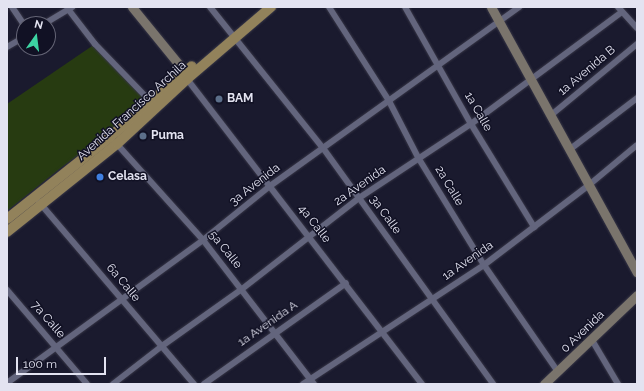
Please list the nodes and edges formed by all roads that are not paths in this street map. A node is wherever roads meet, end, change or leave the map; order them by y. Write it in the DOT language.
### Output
graph roads {
  1 [pos="12,7"];
  2 [pos="132,7"];
  3 [pos="210,7"];
  4 [pos="262,7"];
  5 [pos="271,7"];
  6 [pos="329,7"];
  7 [pos="405,7"];
  8 [pos="491,7"];
  9 [pos="519,7"];
  10 [pos="70,8"];
  11 [pos="620,10"];
  12 [pos="18,16"];
  13 [pos="56,17"];
  14 [pos="499,22"];
  15 [pos="637,28"];
  16 [pos="233,36"];
  17 [pos="16,42"];
  18 [pos="637,44"];
  19 [pos="7,47"];
  20 [pos="438,66"];
  21 [pos="186,76"];
  22 [pos="531,81"];
  23 [pos="637,98"];
  24 [pos="389,101"];
  25 [pos="154,106"];
  26 [pos="550,116"];
  27 [pos="471,124"];
  28 [pos="114,140"];
  29 [pos="637,145"];
  30 [pos="323,148"];
  31 [pos="569,150"];
  32 [pos="419,159"];
  33 [pos="589,185"];
  34 [pos="270,186"];
  35 [pos="35,197"];
  36 [pos="359,198"];
  37 [pos="42,205"];
  38 [pos="7,219"];
  39 [pos="534,227"];
  40 [pos="7,232"];
  41 [pos="310,237"];
  42 [pos="203,240"];
  43 [pos="484,265"];
  44 [pos="637,273"];
  45 [pos="346,283"];
  46 [pos="242,289"];
  47 [pos="7,290"];
  48 [pos="637,295"];
  49 [pos="432,299"];
  50 [pos="123,300"];
  51 [pos="382,332"];
  52 [pos="275,333"];
  53 [pos="592,340"];
  54 [pos="55,346"];
  55 [pos="162,346"];
  56 [pos="558,372"];
  57 [pos="312,382"];
  58 [pos="7,383"];
  59 [pos="87,384"];
  60 [pos="113,384"];
  61 [pos="194,384"];
  62 [pos="204,384"];
  63 [pos="303,384"];
  64 [pos="422,384"];
  65 [pos="492,384"];
  66 [pos="544,384"];
  67 [pos="618,384"];
  1 -- 12 [label="street"];
  2 -- 21 [label="main road"];
  3 -- 16 [label="street, 3a Calle"];
  4 -- 16 [label="main road, Avenida Francisco Archila"];
  5 -- 16 [label="main road, Avenida Francisco Archila"];
  6 -- 24 [label="street, 2a Calle"];
  7 -- 20 [label="street, 1a Calle"];
  8 -- 14 [label="main road"];
  9 -- 14 [label="street, 3a Avenida"];
  10 -- 13 [label="street"];
  10 -- 25 [label="street"];
  11 -- 15 [label="street"];
  11 -- 22 [label="street, 2a Avenida"];
  14 -- 20 [label="street, 3a Avenida"];
  14 -- 22 [label="main road"];
  16 -- 21 [label="main road, Avenida Francisco Archila"];
  16 -- 30 [label="street, 3a Calle"];
  17 -- 19 [label="street"];
  18 -- 26 [label="street, 1a Avenida B"];
  20 -- 24 [label="street, 3a Avenida"];
  20 -- 27 [label="street, 1a Calle"];
  21 -- 25 [label="main road, Avenida Francisco Archila"];
  21 -- 34 [label="street, 4a Calle"];
  22 -- 26 [label="main road"];
  22 -- 27 [label="street, 2a Avenida"];
  23 -- 31 [label="street"];
  24 -- 30 [label="street, 3a Avenida"];
  24 -- 32 [label="street, 2a Calle"];
  25 -- 28 [label="main road, Avenida Francisco Archila"];
  26 -- 31 [label="main road"];
  27 -- 32 [label="street, 2a Avenida"];
  27 -- 39 [label="street, 1a Calle"];
  28 -- 35 [label="main road, Avenida Francisco Archila"];
  28 -- 37 [label="main road, Avenida Francisco Archila"];
  28 -- 42 [label="street, 5a Calle"];
  29 -- 33 [label="street, 1a Avenida"];
  30 -- 34 [label="street, 3a Avenida"];
  30 -- 36 [label="street, 3a Calle"];
  31 -- 33 [label="main road"];
  32 -- 36 [label="street, 2a Avenida"];
  32 -- 43 [label="street, 2a Calle"];
  33 -- 39 [label="street, 1a Avenida"];
  33 -- 44 [label="main road"];
  34 -- 41 [label="street, 4a Calle"];
  34 -- 42 [label="street, 3a Avenida"];
  35 -- 37 [label="street, 6a Calle"];
  35 -- 38 [label="main road, Avenida Francisco Archila"];
  36 -- 41 [label="street, 2a Avenida"];
  36 -- 49 [label="street, 3a Calle"];
  37 -- 40 [label="main road, Avenida Francisco Archila"];
  37 -- 50 [label="street, 6a Calle"];
  39 -- 43 [label="street, 1a Avenida"];
  41 -- 45 [label="street, 4a Calle"];
  41 -- 46 [label="street, 2a Avenida"];
  42 -- 46 [label="street, 5a Calle"];
  42 -- 50 [label="street, 3a Avenida"];
  43 -- 49 [label="street, 1a Avenida"];
  43 -- 56 [label="street, 2a Calle"];
  45 -- 51 [label="street, 4a Calle"];
  45 -- 52 [label="street, 1a Avenida A"];
  46 -- 52 [label="street, 5a Calle"];
  46 -- 55 [label="street, 2a Avenida"];
  47 -- 54 [label="street, 7a Calle"];
  48 -- 53 [label="main road, 0 Avenida"];
  49 -- 51 [label="street, 1a Avenida"];
  49 -- 65 [label="street, 3a Calle"];
  50 -- 54 [label="street, 3a Avenida"];
  50 -- 55 [label="street, 6a Calle"];
  51 -- 57 [label="street, 1a Avenida"];
  51 -- 64 [label="street, 4a Calle"];
  52 -- 57 [label="street, 5a Calle"];
  52 -- 62 [label="street, 1a Avenida A"];
  53 -- 56 [label="main road, 0 Avenida"];
  53 -- 67 [label="street"];
  54 -- 58 [label="street, 3a Avenida"];
  54 -- 59 [label="street, 7a Calle"];
  55 -- 60 [label="street, 2a Avenida"];
  55 -- 61 [label="street, 6a Calle"];
  56 -- 66 [label="main road, 0 Avenida"];
  57 -- 63 [label="street, 1a Avenida"];
}
